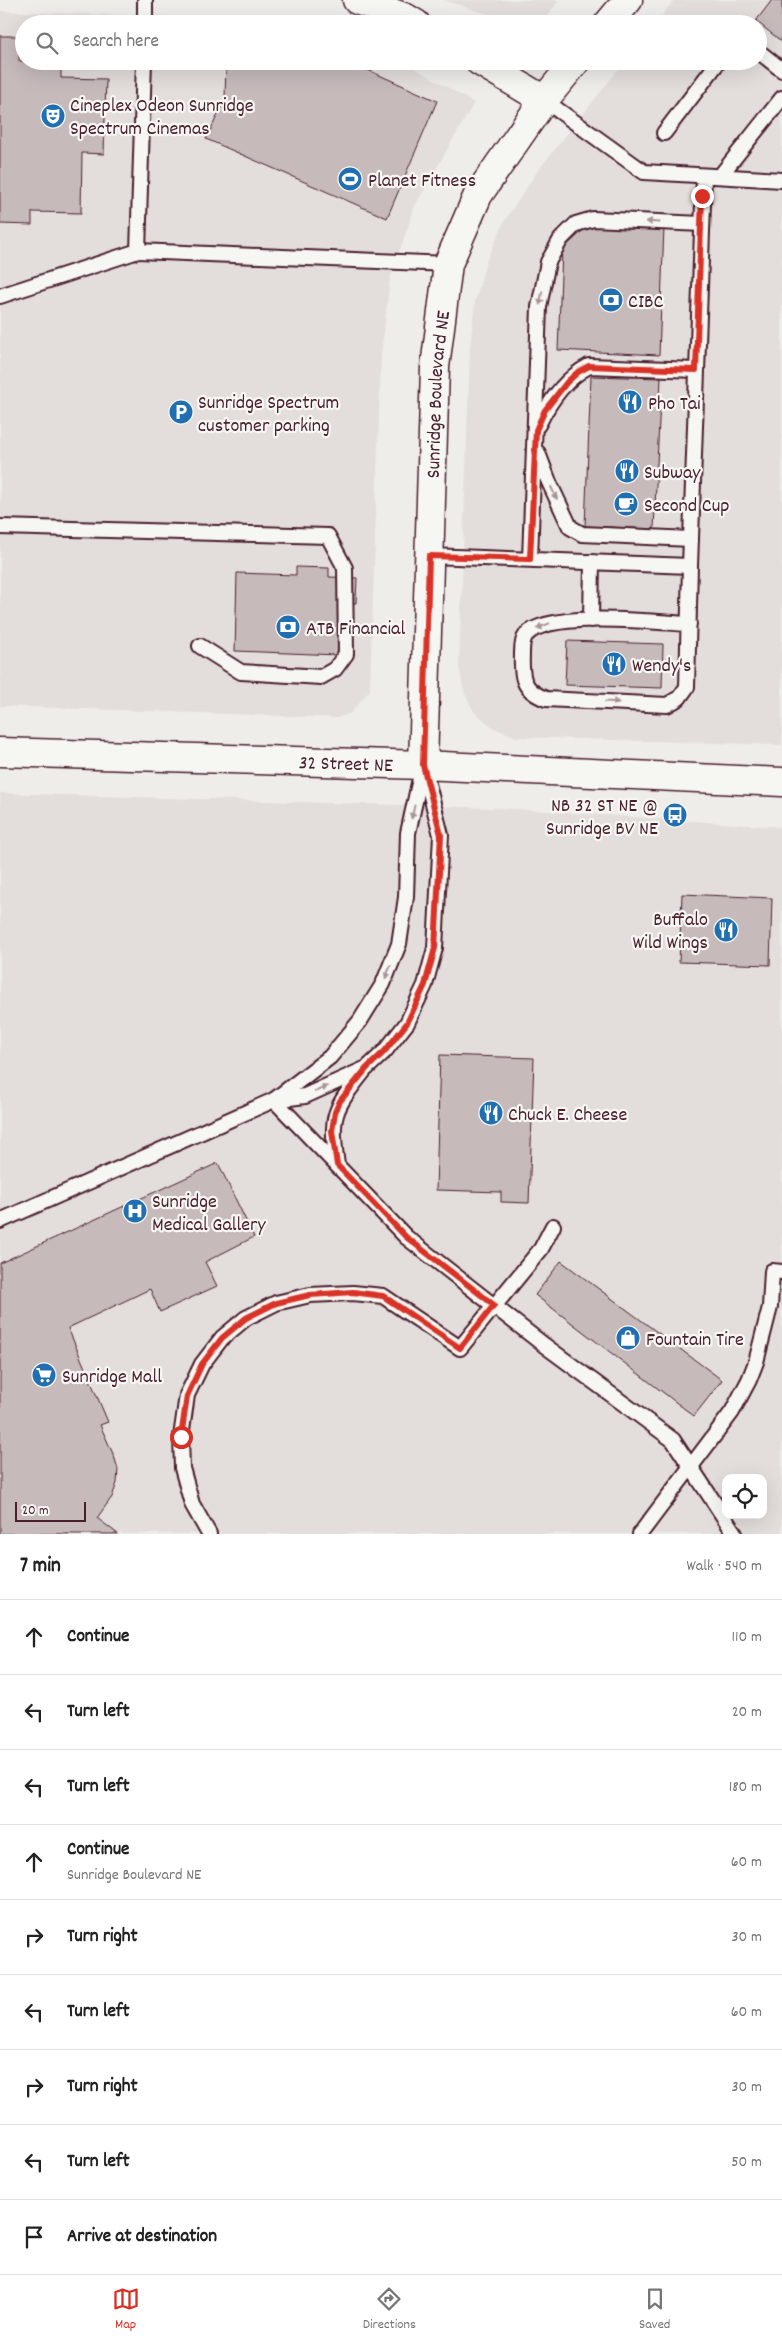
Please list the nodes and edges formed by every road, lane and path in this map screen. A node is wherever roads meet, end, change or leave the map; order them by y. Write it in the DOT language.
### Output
graph roads {
  1 [pos="145,0"];
  2 [pos="357,0"];
  3 [pos="628,0"];
  4 [pos="145,15"];
  5 [pos="398,15"];
  6 [pos="616,15"];
  7 [pos="767,58"];
  8 [pos="144,70"];
  9 [pos="494,70"];
  10 [pos="569,70"];
  11 [pos="712,70"];
  12 [pos="782,70"];
  13 [pos="782,98"];
  14 [pos="544,100"];
  15 [pos="664,133"];
  16 [pos="704,176"];
  17 [pos="720,176"];
  18 [pos="782,180"];
  19 [pos="702,224"];
  20 [pos="138,251"];
  21 [pos="448,264"];
  22 [pos="0,296"];
  23 [pos="696,370"];
  24 [pos="536,430"];
  25 [pos="0,527"];
  26 [pos="691,539"];
  27 [pos="429,556"];
  28 [pos="530,559"];
  29 [pos="592,562"];
  30 [pos="690,566"];
  31 [pos="591,620"];
  32 [pos="689,624"];
  33 [pos="200,646"];
  34 [pos="0,752"];
  35 [pos="423,765"];
  36 [pos="782,782"];
  37 [pos="367,1068"];
  38 [pos="274,1100"];
  39 [pos="337,1165"];
  40 [pos="0,1221"];
  41 [pos="553,1226"];
  42 [pos="782,1272"];
  43 [pos="494,1305"];
  44 [pos="690,1467"];
  45 [pos="209,1534"];
  46 [pos="640,1534"];
  47 [pos="735,1534"];
  1 -- 4 [label="lane"];
  2 -- 5 [label="street"];
  3 -- 6 [label="street"];
  7 -- 12 [label="lane"];
  8 -- 20 [label="lane"];
  9 -- 14 [label="street"];
  10 -- 14 [label="street, Sunridge Boulevard NE"];
  11 -- 15 [label="lane"];
  13 -- 17 [label="lane"];
  14 -- 16 [label="lane"];
  14 -- 21 [label="street, Sunridge Boulevard NE"];
  16 -- 17 [label="lane"];
  16 -- 19 [label="lane"];
  17 -- 18 [label="lane"];
  19 -- 23 [label="lane"];
  19 -- 24 [label="lane, one-way"];
  20 -- 21 [label="lane"];
  20 -- 22 [label="lane"];
  21 -- 27 [label="street, Sunridge Boulevard NE"];
  23 -- 24 [label="lane"];
  23 -- 26 [label="lane"];
  24 -- 26 [label="lane, one-way"];
  24 -- 28 [label="lane"];
  25 -- 33 [label="lane"];
  26 -- 30 [label="lane"];
  27 -- 28 [label="lane"];
  27 -- 35 [label="street, Sunridge Boulevard NE"];
  28 -- 29 [label="lane"];
  29 -- 30 [label="lane"];
  29 -- 31 [label="lane"];
  30 -- 32 [label="lane"];
  31 -- 32 [label="lane"];
  31 -- 32 [label="lane, one-way"];
  34 -- 35 [label="street, 32 Street NE"];
  35 -- 36 [label="street, 32 Street NE"];
  35 -- 37 [label="lane"];
  35 -- 38 [label="lane, one-way"];
  38 -- 37 [label="lane, one-way"];
  37 -- 39 [label="lane"];
  38 -- 39 [label="lane"];
  38 -- 40 [label="lane"];
  39 -- 43 [label="lane"];
  41 -- 43 [label="lane"];
  42 -- 44 [label="lane"];
  43 -- 44 [label="lane"];
  43 -- 45 [label="lane"];
  44 -- 46 [label="lane"];
  44 -- 47 [label="lane"];
}
